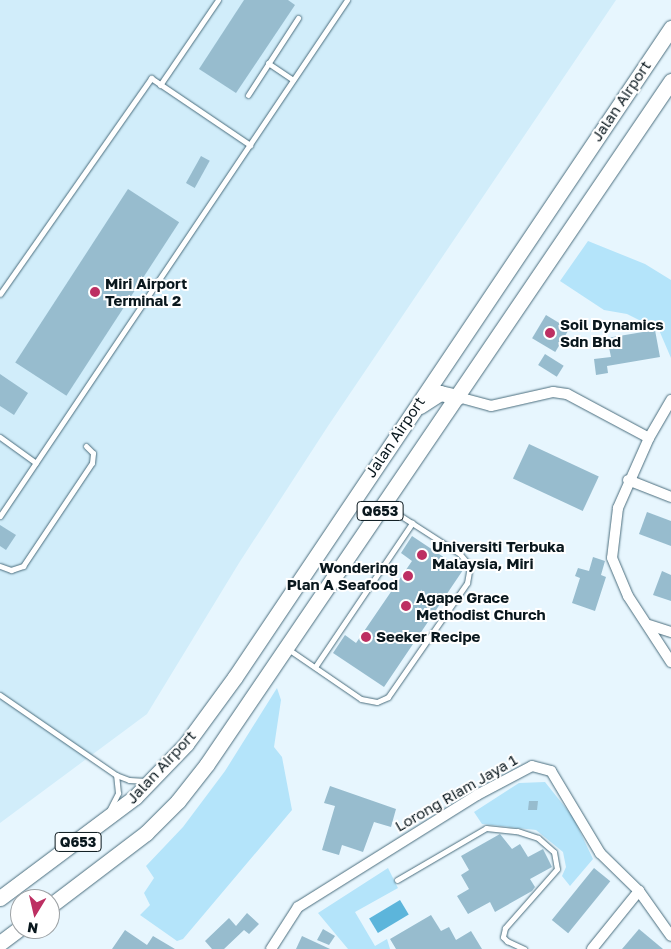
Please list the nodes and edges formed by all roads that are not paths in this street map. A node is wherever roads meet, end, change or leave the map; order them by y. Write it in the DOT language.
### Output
graph roads {
  1 [pos="218,0"];
  2 [pos="347,0"];
  3 [pos="298,18"];
  4 [pos="671,28"];
  5 [pos="268,63"];
  6 [pos="293,80"];
  7 [pos="671,80"];
  8 [pos="160,85"];
  9 [pos="248,95"];
  10 [pos="250,145"];
  11 [pos="0,294"];
  12 [pos="458,398"];
  13 [pos="671,400"];
  14 [pos="405,422"];
  15 [pos="0,437"];
  16 [pos="648,438"];
  17 [pos="86,446"];
  18 [pos="36,463"];
  19 [pos="628,480"];
  20 [pos="671,496"];
  21 [pos="384,504"];
  22 [pos="3,507"];
  23 [pos="0,516"];
  24 [pos="412,523"];
  25 [pos="0,566"];
  26 [pos="649,625"];
  27 [pos="671,632"];
  28 [pos="288,648"];
  29 [pos="671,662"];
  30 [pos="315,667"];
  31 [pos="0,695"];
  32 [pos="116,775"];
  33 [pos="151,780"];
  34 [pos="94,830"];
  35 [pos="397,880"];
  36 [pos="640,891"];
  37 [pos="0,898"];
  38 [pos="60,899"];
  39 [pos="671,936"];
  40 [pos="271,949"];
  41 [pos="524,949"];
  42 [pos="592,949"];
  1 -- 8 [label="lane"];
  2 -- 6 [label="lane"];
  3 -- 5 [label="lane"];
  4 -- 14 [label="main road, Jalan Airport / Q653"];
  5 -- 6 [label="lane"];
  5 -- 9 [label="lane"];
  6 -- 10 [label="lane"];
  7 -- 12 [label="main road, Jalan Airport / Q653"];
  8 -- 10 [label="lane"];
  8 -- 11 [label="lane"];
  10 -- 18 [label="lane"];
  12 -- 14 [label="main road"];
  12 -- 16 [label="street"];
  12 -- 21 [label="main road, Jalan Airport / Q653"];
  13 -- 16 [label="street"];
  14 -- 33 [label="main road, Jalan Airport / Q653"];
  15 -- 18 [label="lane"];
  16 -- 19 [label="street"];
  17 -- 25 [label="lane"];
  18 -- 22 [label="lane"];
  19 -- 20 [label="street"];
  19 -- 26 [label="street"];
  21 -- 24 [label="lane"];
  21 -- 28 [label="main road, Jalan Airport / Q653"];
  22 -- 23 [label="lane"];
  24 -- 30 [label="lane"];
  24 -- 30 [label="lane"];
  26 -- 27 [label="street"];
  26 -- 29 [label="street"];
  28 -- 30 [label="lane"];
  28 -- 38 [label="main road, Jalan Airport / Q653"];
  31 -- 32 [label="lane"];
  32 -- 33 [label="lane"];
  32 -- 34 [label="lane"];
  33 -- 34 [label="main road, Jalan Airport / Q653"];
  34 -- 37 [label="main road, Jalan Airport / Q653"];
  35 -- 41 [label="lane"];
  36 -- 39 [label="street, Lorong Riam Jaya 1"];
  36 -- 40 [label="street, Lorong Riam Jaya 1"];
  36 -- 42 [label="street"];
}
